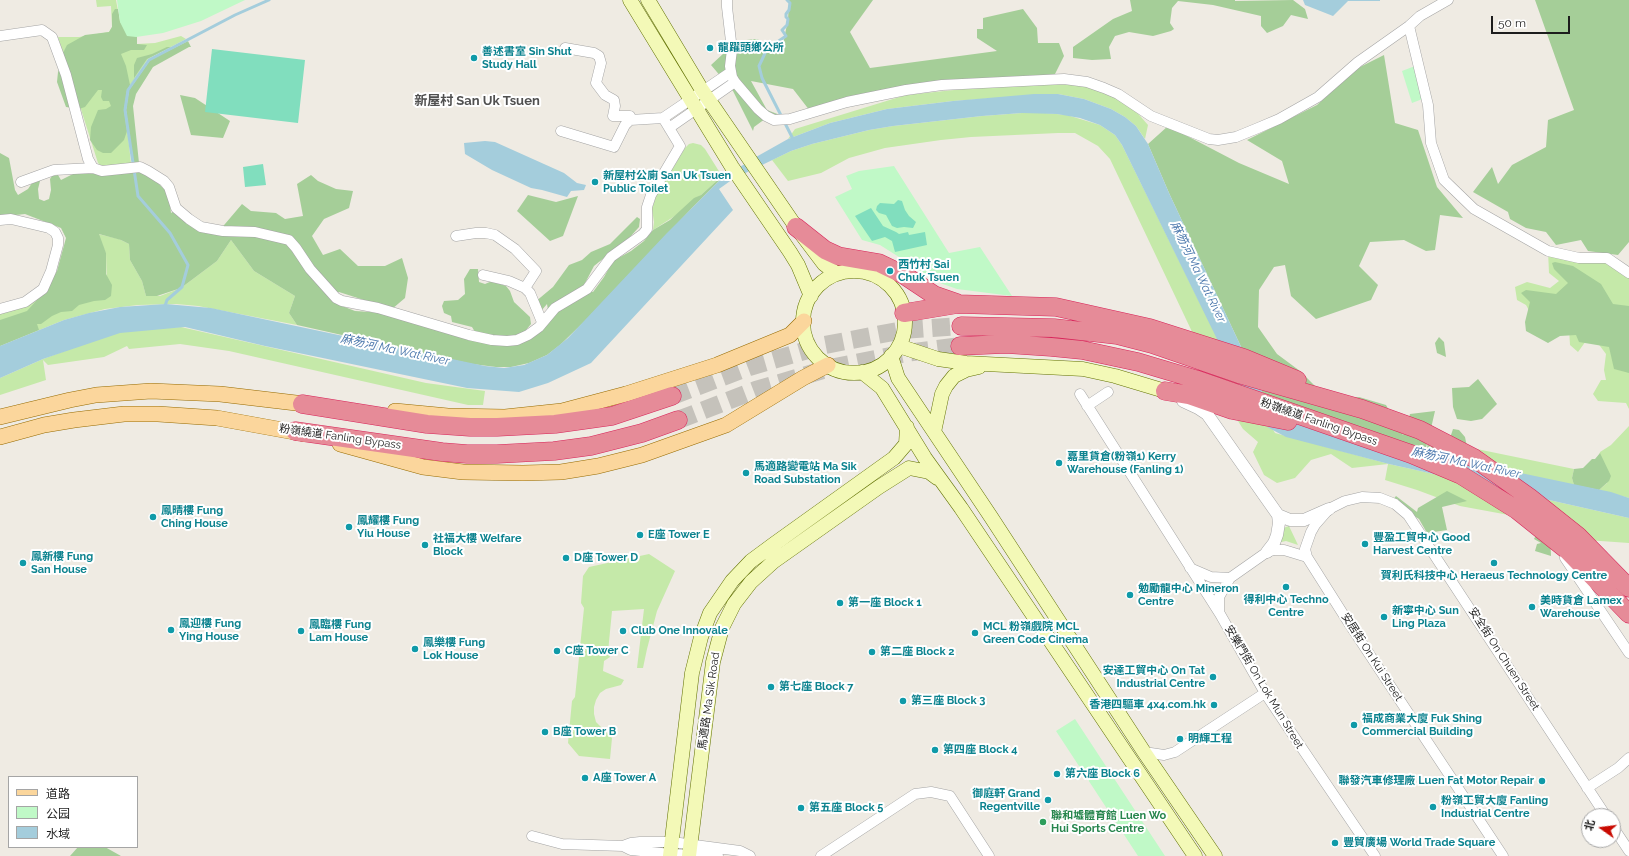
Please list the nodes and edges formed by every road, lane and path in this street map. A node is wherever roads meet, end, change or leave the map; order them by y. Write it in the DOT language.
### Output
graph roads {
  1 [pos="630,0"];
  2 [pos="648,0"];
  3 [pos="727,0"];
  4 [pos="1448,0"];
  5 [pos="1408,26"];
  6 [pos="0,36"];
  7 [pos="565,48"];
  8 [pos="731,72"];
  9 [pos="735,82"];
  10 [pos="706,95"];
  11 [pos="693,104"];
  12 [pos="662,118"];
  13 [pos="630,120"];
  14 [pos="669,128"];
  15 [pos="561,131"];
  16 [pos="97,170"];
  17 [pos="21,182"];
  18 [pos="0,220"];
  19 [pos="796,227"];
  20 [pos="456,236"];
  21 [pos="1629,273"];
  22 [pos="838,274"];
  23 [pos="483,275"];
  24 [pos="525,288"];
  25 [pos="811,296"];
  26 [pos="958,304"];
  27 [pos="0,310"];
  28 [pos="904,313"];
  29 [pos="804,321"];
  30 [pos="542,322"];
  31 [pos="961,326"];
  32 [pos="960,346"];
  33 [pos="895,351"];
  34 [pos="1201,353"];
  35 [pos="989,364"];
  36 [pos="828,366"];
  37 [pos="862,372"];
  38 [pos="1192,387"];
  39 [pos="1165,391"];
  40 [pos="1108,392"];
  41 [pos="1080,394"];
  42 [pos="672,396"];
  43 [pos="302,404"];
  44 [pos="1087,406"];
  45 [pos="0,417"];
  46 [pos="678,420"];
  47 [pos="907,427"];
  48 [pos="295,431"];
  49 [pos="934,432"];
  50 [pos="0,437"];
  51 [pos="942,482"];
  52 [pos="1329,509"];
  53 [pos="1278,515"];
  54 [pos="1267,552"];
  55 [pos="1307,557"];
  56 [pos="1565,558"];
  57 [pos="1190,568"];
  58 [pos="1230,578"];
  59 [pos="1629,588"];
  60 [pos="1220,614"];
  61 [pos="1629,614"];
  62 [pos="1629,653"];
  63 [pos="1266,693"];
  64 [pos="1144,752"];
  65 [pos="1629,758"];
  66 [pos="1587,788"];
  67 [pos="1601,808"];
  68 [pos="532,836"];
  69 [pos="1621,839"];
  70 [pos="671,851"];
  71 [pos="1629,851"];
  72 [pos="690,852"];
  73 [pos="718,856"];
  74 [pos="750,856"];
  75 [pos="821,856"];
  76 [pos="989,856"];
  77 [pos="1195,856"];
  78 [pos="1215,856"];
  79 [pos="1375,856"];
  80 [pos="1503,856"];
  1 -- 11 [label="main road"];
  2 -- 10 [label="main road"];
  3 -- 8 [label="street"];
  4 -- 5 [label="street"];
  5 -- 9 [label="street"];
  5 -- 21 [label="street"];
  6 -- 16 [label="street"];
  7 -- 13 [label="street"];
  8 -- 9 [label="street"];
  8 -- 10 [label="street"];
  9 -- 10 [label="street"];
  10 -- 11 [label="street"];
  10 -- 19 [label="main road"];
  11 -- 12 [label="street"];
  11 -- 14 [label="street"];
  11 -- 25 [label="main road"];
  12 -- 13 [label="street"];
  12 -- 14 [label="street"];
  13 -- 15 [label="street"];
  14 -- 30 [label="street"];
  16 -- 17 [label="street"];
  16 -- 30 [label="street"];
  18 -- 27 [label="street"];
  19 -- 22 [label="main road"];
  19 -- 26 [label="highway"];
  20 -- 24 [label="street"];
  22 -- 25 [label="main road"];
  22 -- 28 [label="main road"];
  23 -- 24 [label="street"];
  24 -- 30 [label="street"];
  25 -- 29 [label="main road"];
  26 -- 28 [label="highway"];
  26 -- 34 [label="highway"];
  28 -- 33 [label="main road"];
  29 -- 36 [label="main road"];
  29 -- 43 [label="main road"];
  31 -- 34 [label="highway, 粉嶺繞道 Fanling Bypass"];
  32 -- 38 [label="highway, 粉嶺繞道 Fanling Bypass"];
  33 -- 35 [label="main road"];
  33 -- 37 [label="main road"];
  33 -- 49 [label="main road"];
  34 -- 59 [label="highway, 粉嶺繞道 Fanling Bypass"];
  35 -- 39 [label="main road"];
  35 -- 49 [label="main road"];
  36 -- 37 [label="main road"];
  36 -- 48 [label="main road"];
  37 -- 47 [label="main road"];
  38 -- 39 [label="highway"];
  38 -- 61 [label="highway, 粉嶺繞道 Fanling Bypass"];
  39 -- 53 [label="street"];
  40 -- 44 [label="street"];
  41 -- 44 [label="street, 安樂門街 On Lok Mun Street"];
  42 -- 43 [label="highway"];
  43 -- 45 [label="main road"];
  44 -- 57 [label="street, 安樂門街 On Lok Mun Street"];
  46 -- 48 [label="highway, 粉嶺繞道 Fanling Bypass"];
  47 -- 51 [label="main road"];
  47 -- 70 [label="main road, 馬適路 Ma Sik Road"];
  48 -- 50 [label="main road, 粉嶺繞道 Fanling Bypass"];
  49 -- 64 [label="main road"];
  51 -- 72 [label="main road, 馬適路 Ma Sik Road"];
  51 -- 77 [label="main road"];
  52 -- 53 [label="street"];
  52 -- 55 [label="street, 安全街 On Chuen Street"];
  52 -- 66 [label="street, 安全街 On Chuen Street"];
  53 -- 54 [label="street"];
  54 -- 55 [label="street"];
  54 -- 58 [label="street"];
  55 -- 80 [label="street, 安居街 On Kui Street"];
  56 -- 62 [label="street"];
  57 -- 58 [label="street"];
  57 -- 60 [label="street, 安樂門街 On Lok Mun Street"];
  58 -- 60 [label="street"];
  60 -- 63 [label="street, 安樂門街 On Lok Mun Street"];
  63 -- 64 [label="street"];
  63 -- 79 [label="street, 安樂門街 On Lok Mun Street"];
  64 -- 78 [label="main road"];
  65 -- 66 [label="street"];
  66 -- 67 [label="street, 安全街 On Chuen Street"];
  68 -- 70 [label="street"];
  69 -- 71 [label="street"];
  70 -- 72 [label="street"];
  72 -- 73 [label="street"];
  72 -- 74 [label="street"];
  75 -- 76 [label="street"];
}
